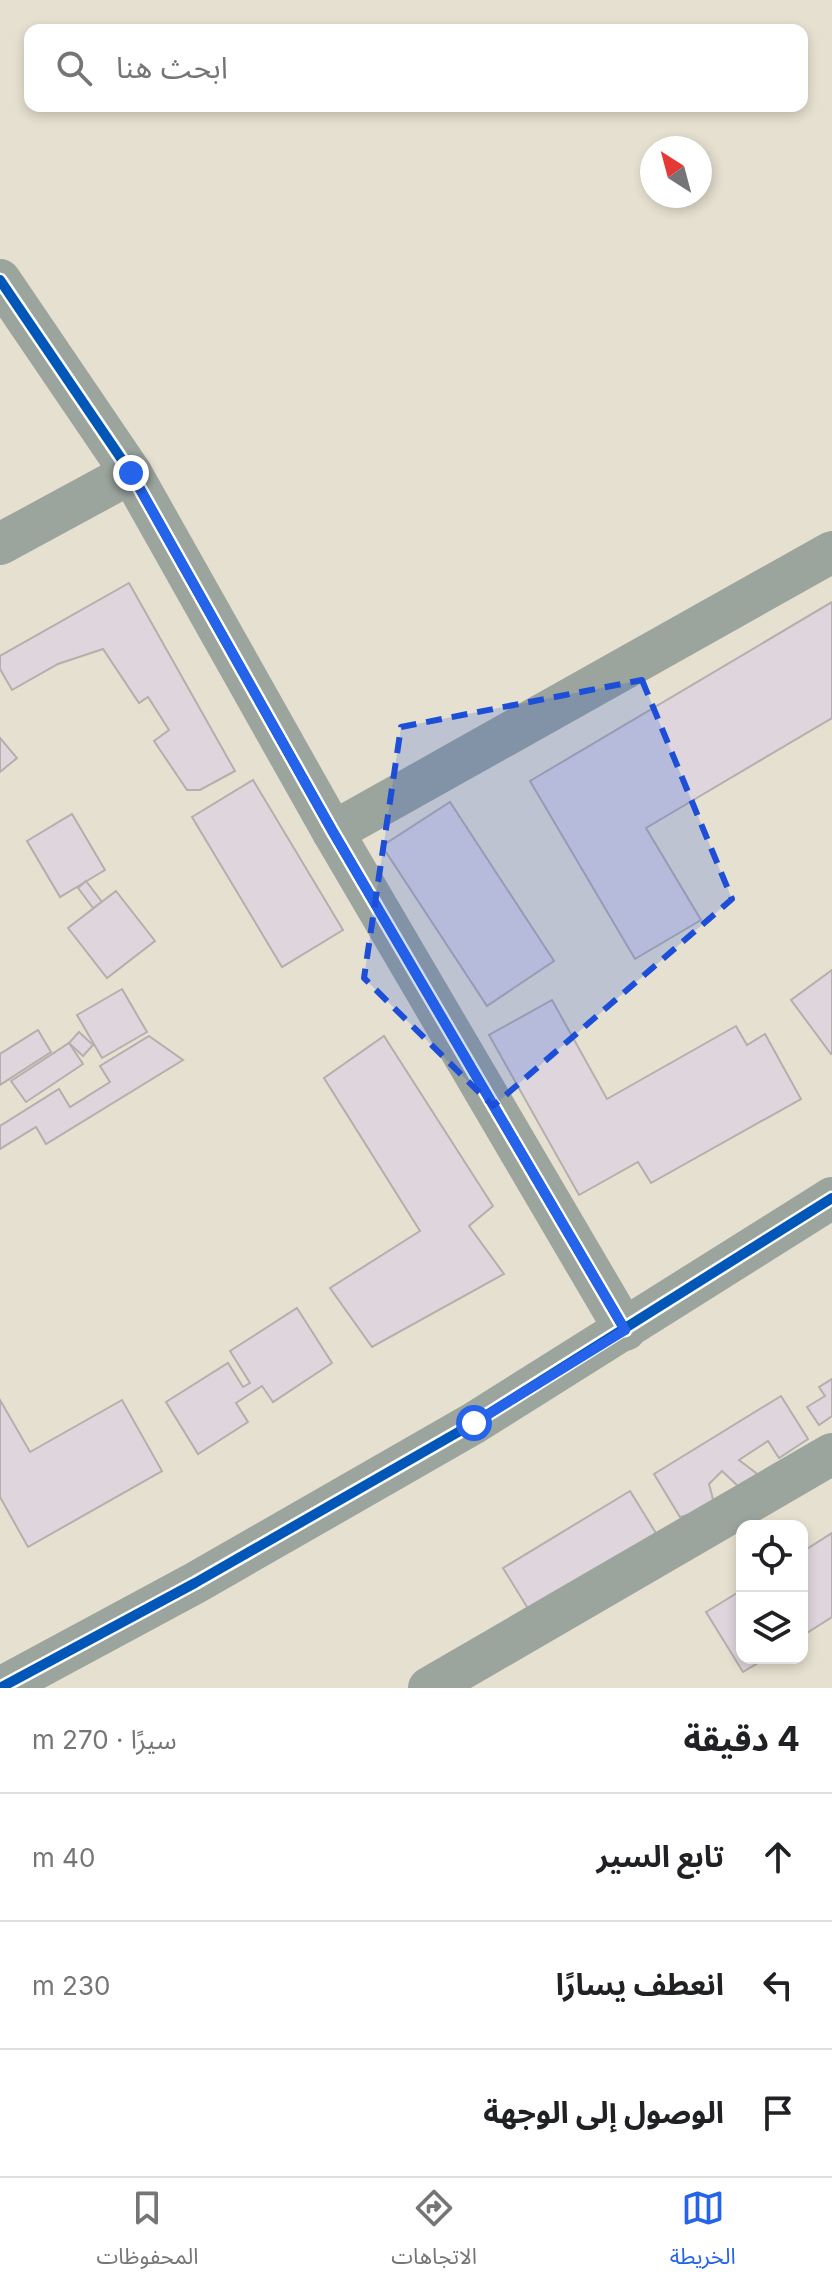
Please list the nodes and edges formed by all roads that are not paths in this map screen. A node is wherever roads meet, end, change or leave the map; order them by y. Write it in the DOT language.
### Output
graph roads {
  1 [pos="0,280"];
  2 [pos="131,473"];
  3 [pos="0,544"];
  4 [pos="832,552"];
  5 [pos="333,832"];
  6 [pos="832,1198"];
  7 [pos="625,1330"];
  8 [pos="832,1454"];
  9 [pos="0,1688"];
  10 [pos="429,1688"];
  1 -- 2 [label="street"];
  2 -- 3 [label="street"];
  2 -- 5 [label="street"];
  4 -- 5 [label="street"];
  5 -- 7 [label="street"];
  6 -- 7 [label="street"];
  7 -- 9 [label="street"];
  8 -- 10 [label="street"];
}
